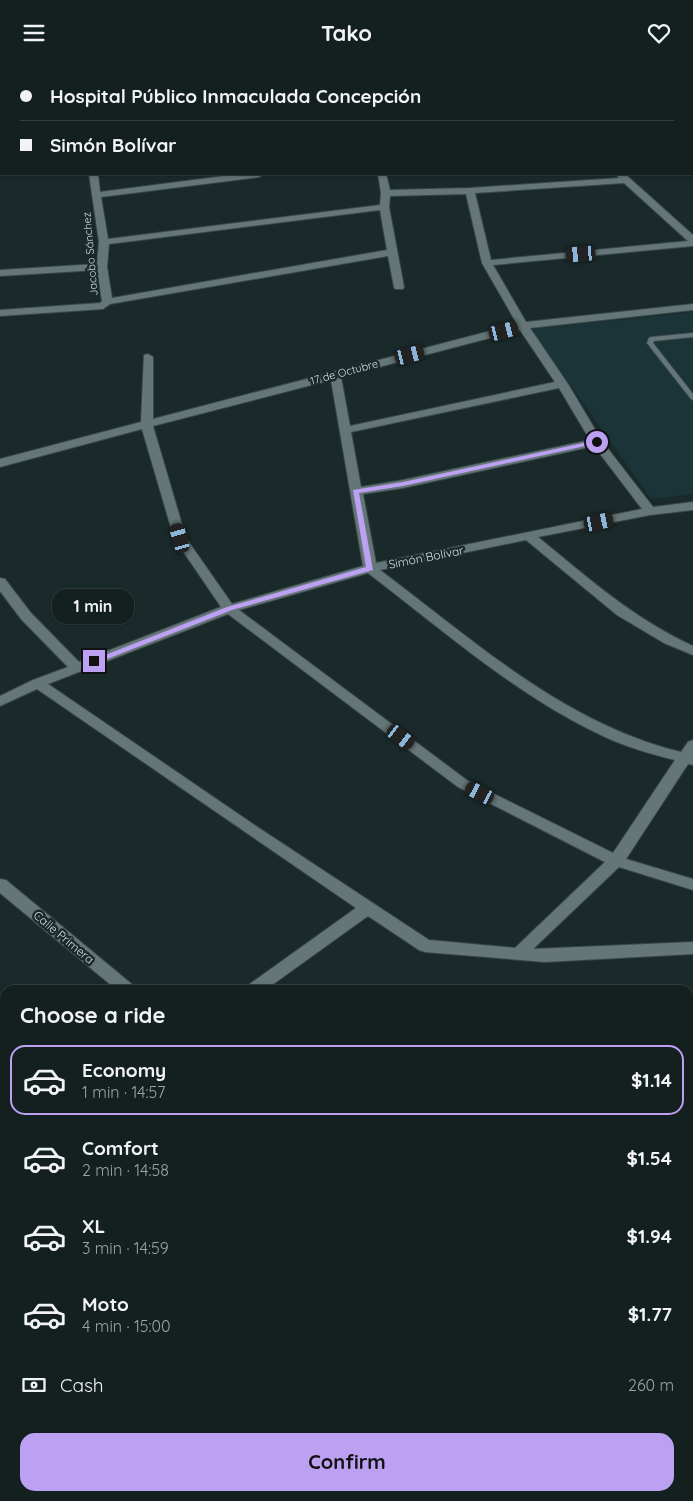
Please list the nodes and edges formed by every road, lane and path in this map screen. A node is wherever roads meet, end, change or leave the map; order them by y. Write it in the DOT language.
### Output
graph roads {
  1 [pos="93,175"];
  2 [pos="251,175"];
  3 [pos="382,175"];
  4 [pos="622,177"];
  5 [pos="470,191"];
  6 [pos="386,193"];
  7 [pos="98,195"];
  8 [pos="384,207"];
  9 [pos="693,241"];
  10 [pos="104,242"];
  11 [pos="392,252"];
  12 [pos="487,263"];
  13 [pos="102,267"];
  14 [pos="0,273"];
  15 [pos="399,287"];
  16 [pos="107,302"];
  17 [pos="693,307"];
  18 [pos="0,313"];
  19 [pos="523,326"];
  20 [pos="693,335"];
  21 [pos="148,357"];
  22 [pos="335,374"];
  23 [pos="562,384"];
  24 [pos="693,398"];
  25 [pos="147,426"];
  26 [pos="346,430"];
  27 [pos="597,442"];
  28 [pos="0,463"];
  29 [pos="355,492"];
  30 [pos="693,506"];
  31 [pos="650,511"];
  32 [pos="530,537"];
  33 [pos="370,568"];
  34 [pos="0,582"];
  35 [pos="230,609"];
  36 [pos="693,651"];
  37 [pos="77,668"];
  38 [pos="38,683"];
  39 [pos="0,702"];
  40 [pos="693,745"];
  41 [pos="688,759"];
  42 [pos="616,861"];
  43 [pos="0,884"];
  44 [pos="693,885"];
  45 [pos="368,908"];
  46 [pos="693,948"];
  47 [pos="518,954"];
  48 [pos="122,985"];
  49 [pos="259,985"];
  1 -- 7 [label="street, Jacobo Sánchez"];
  2 -- 7 [label="street"];
  3 -- 6 [label="street"];
  4 -- 5 [label="street"];
  4 -- 9 [label="street"];
  5 -- 6 [label="street"];
  5 -- 12 [label="street"];
  6 -- 8 [label="street"];
  7 -- 10 [label="street, Jacobo Sánchez"];
  8 -- 10 [label="street"];
  8 -- 11 [label="street"];
  9 -- 12 [label="street"];
  10 -- 13 [label="street, Jacobo Sánchez"];
  11 -- 15 [label="street"];
  11 -- 16 [label="street"];
  12 -- 19 [label="street"];
  13 -- 14 [label="street"];
  13 -- 16 [label="street, Jacobo Sánchez"];
  16 -- 18 [label="street"];
  17 -- 19 [label="street, 17 de Octubre"];
  19 -- 22 [label="street, 17 de Octubre"];
  19 -- 23 [label="street"];
  20 -- 24 [label="lane"];
  21 -- 25 [label="street"];
  22 -- 25 [label="street, 17 de Octubre"];
  22 -- 26 [label="street"];
  23 -- 26 [label="street"];
  23 -- 27 [label="street"];
  25 -- 28 [label="street, 17 de Octubre"];
  25 -- 35 [label="street"];
  26 -- 29 [label="street"];
  27 -- 29 [label="street"];
  27 -- 31 [label="street"];
  29 -- 33 [label="street"];
  30 -- 31 [label="street, Simón Bolívar"];
  31 -- 32 [label="street, Simón Bolívar"];
  32 -- 33 [label="street, Simón Bolívar"];
  32 -- 36 [label="street"];
  33 -- 35 [label="street, Simón Bolívar"];
  33 -- 41 [label="street"];
  34 -- 37 [label="street"];
  35 -- 37 [label="street, Simón Bolívar"];
  35 -- 42 [label="street"];
  37 -- 38 [label="street, Simón Bolívar"];
  38 -- 39 [label="street, Simón Bolívar"];
  38 -- 45 [label="street"];
  40 -- 41 [label="street"];
  41 -- 42 [label="street"];
  42 -- 44 [label="street"];
  42 -- 47 [label="street"];
  43 -- 48 [label="street, Calle Primera"];
  45 -- 47 [label="street"];
  45 -- 49 [label="street"];
  46 -- 47 [label="street"];
}
